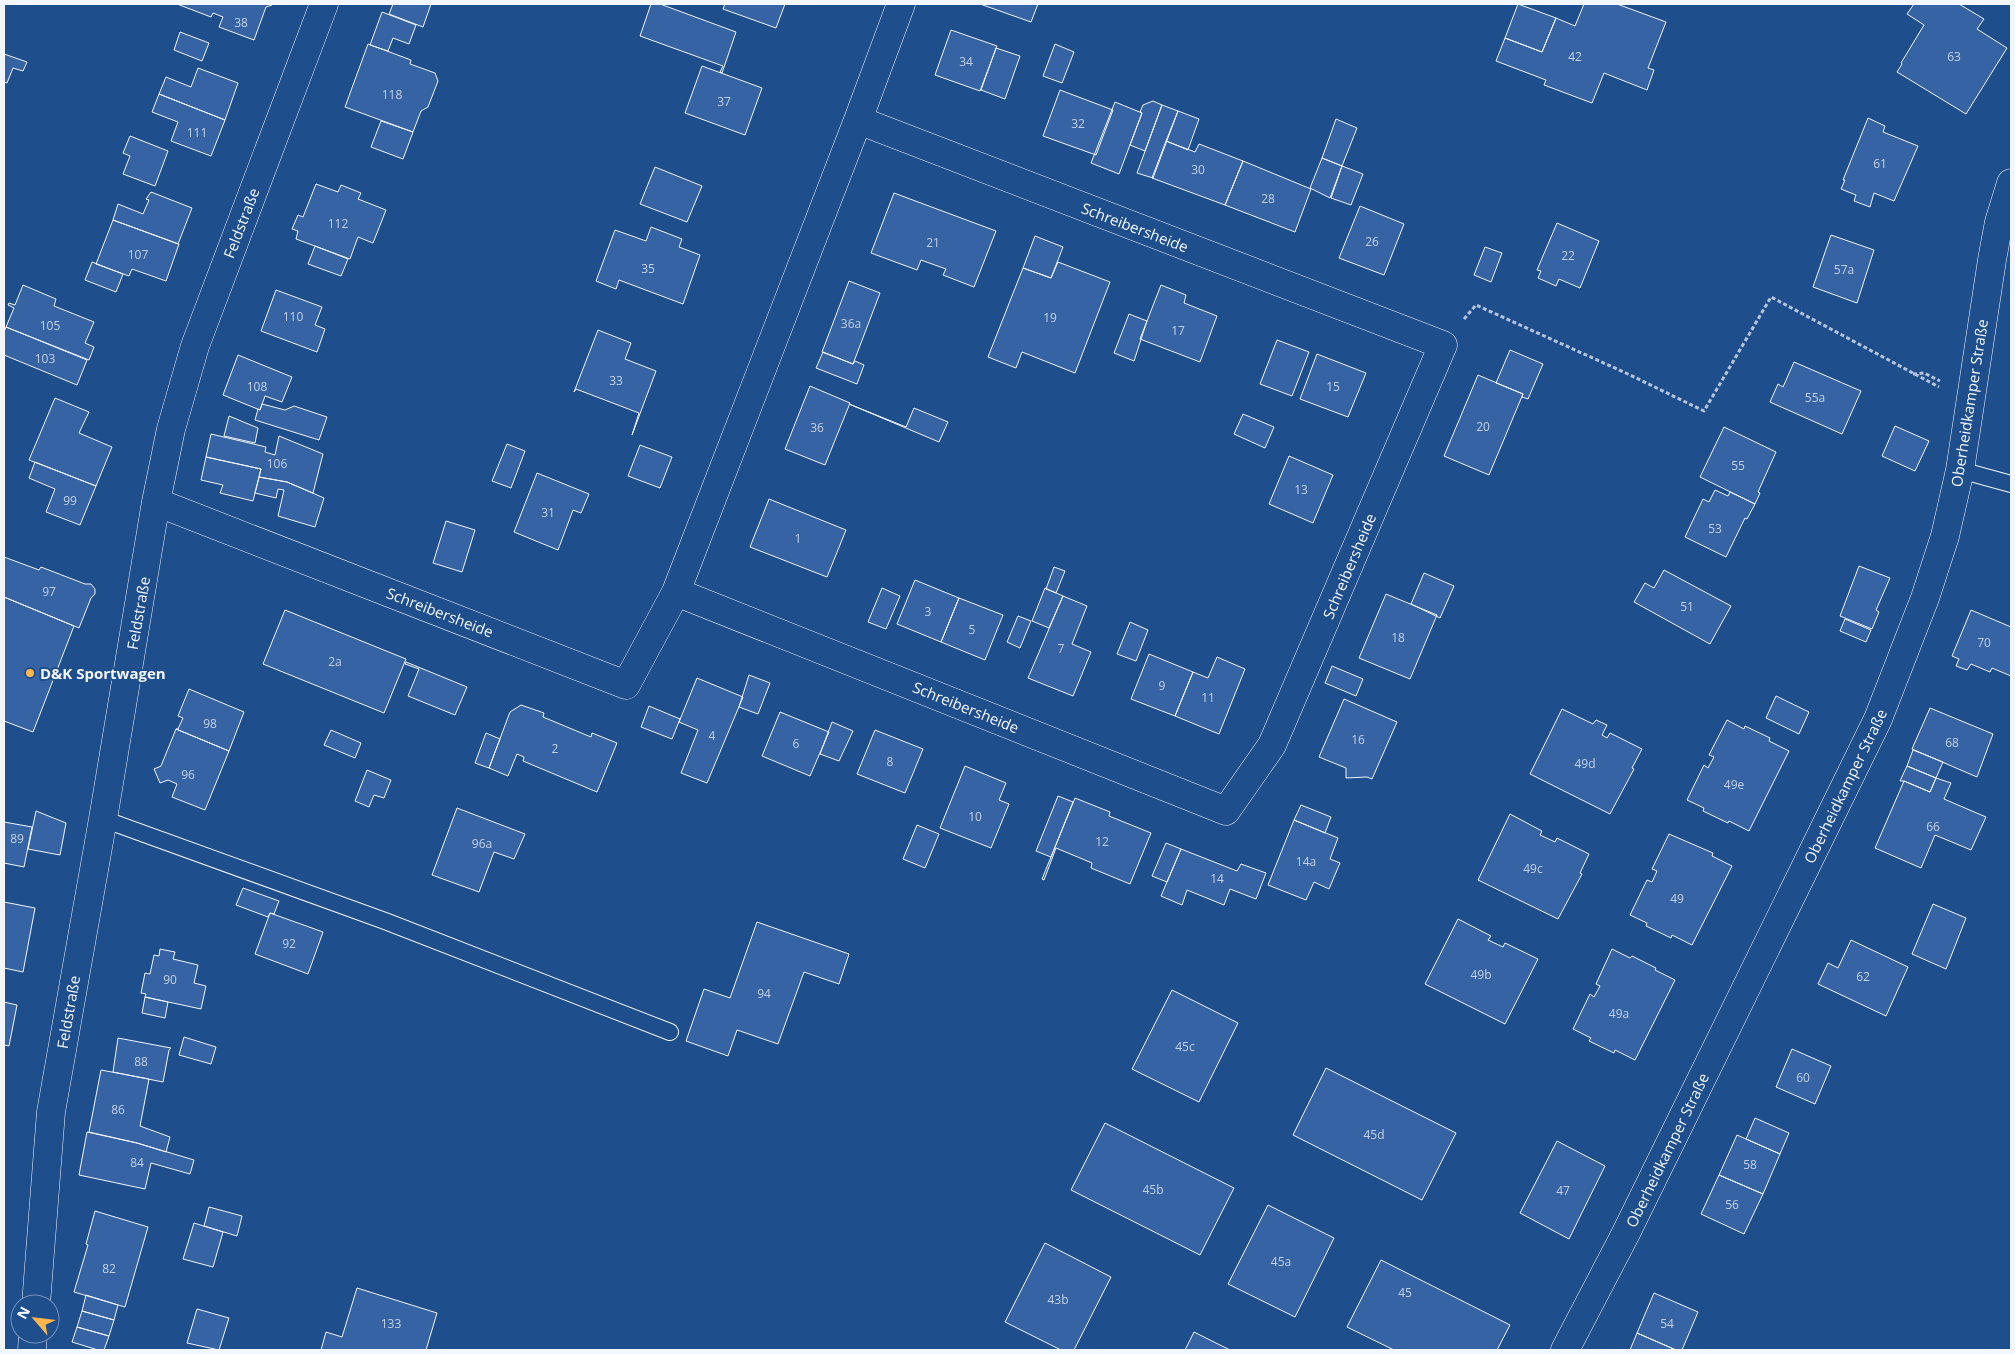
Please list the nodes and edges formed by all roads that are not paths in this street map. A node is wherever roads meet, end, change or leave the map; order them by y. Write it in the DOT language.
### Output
graph roads {
  1 [pos="324,4"];
  2 [pos="901,4"];
  3 [pos="858,120"];
  4 [pos="2011,183"];
  5 [pos="1960,470"];
  6 [pos="2011,484"];
  7 [pos="156,502"];
  8 [pos="676,592"];
  9 [pos="103,819"];
  10 [pos="670,1032"];
  11 [pos="37,1294"];
  12 [pos="1565,1350"];
  1 -- 7 [label="street, Feldstraße"];
  2 -- 3 [label="street, Schreibersheide"];
  3 -- 8 [label="street, Schreibersheide"];
  3 -- 8 [label="street, Schreibersheide"];
  4 -- 5 [label="street, Oberheidkamper Straße"];
  5 -- 6 [label="lane"];
  5 -- 12 [label="street, Oberheidkamper Straße"];
  7 -- 8 [label="street, Schreibersheide"];
  7 -- 9 [label="street, Feldstraße"];
  9 -- 10 [label="lane"];
  9 -- 11 [label="street, Feldstraße"];
}
